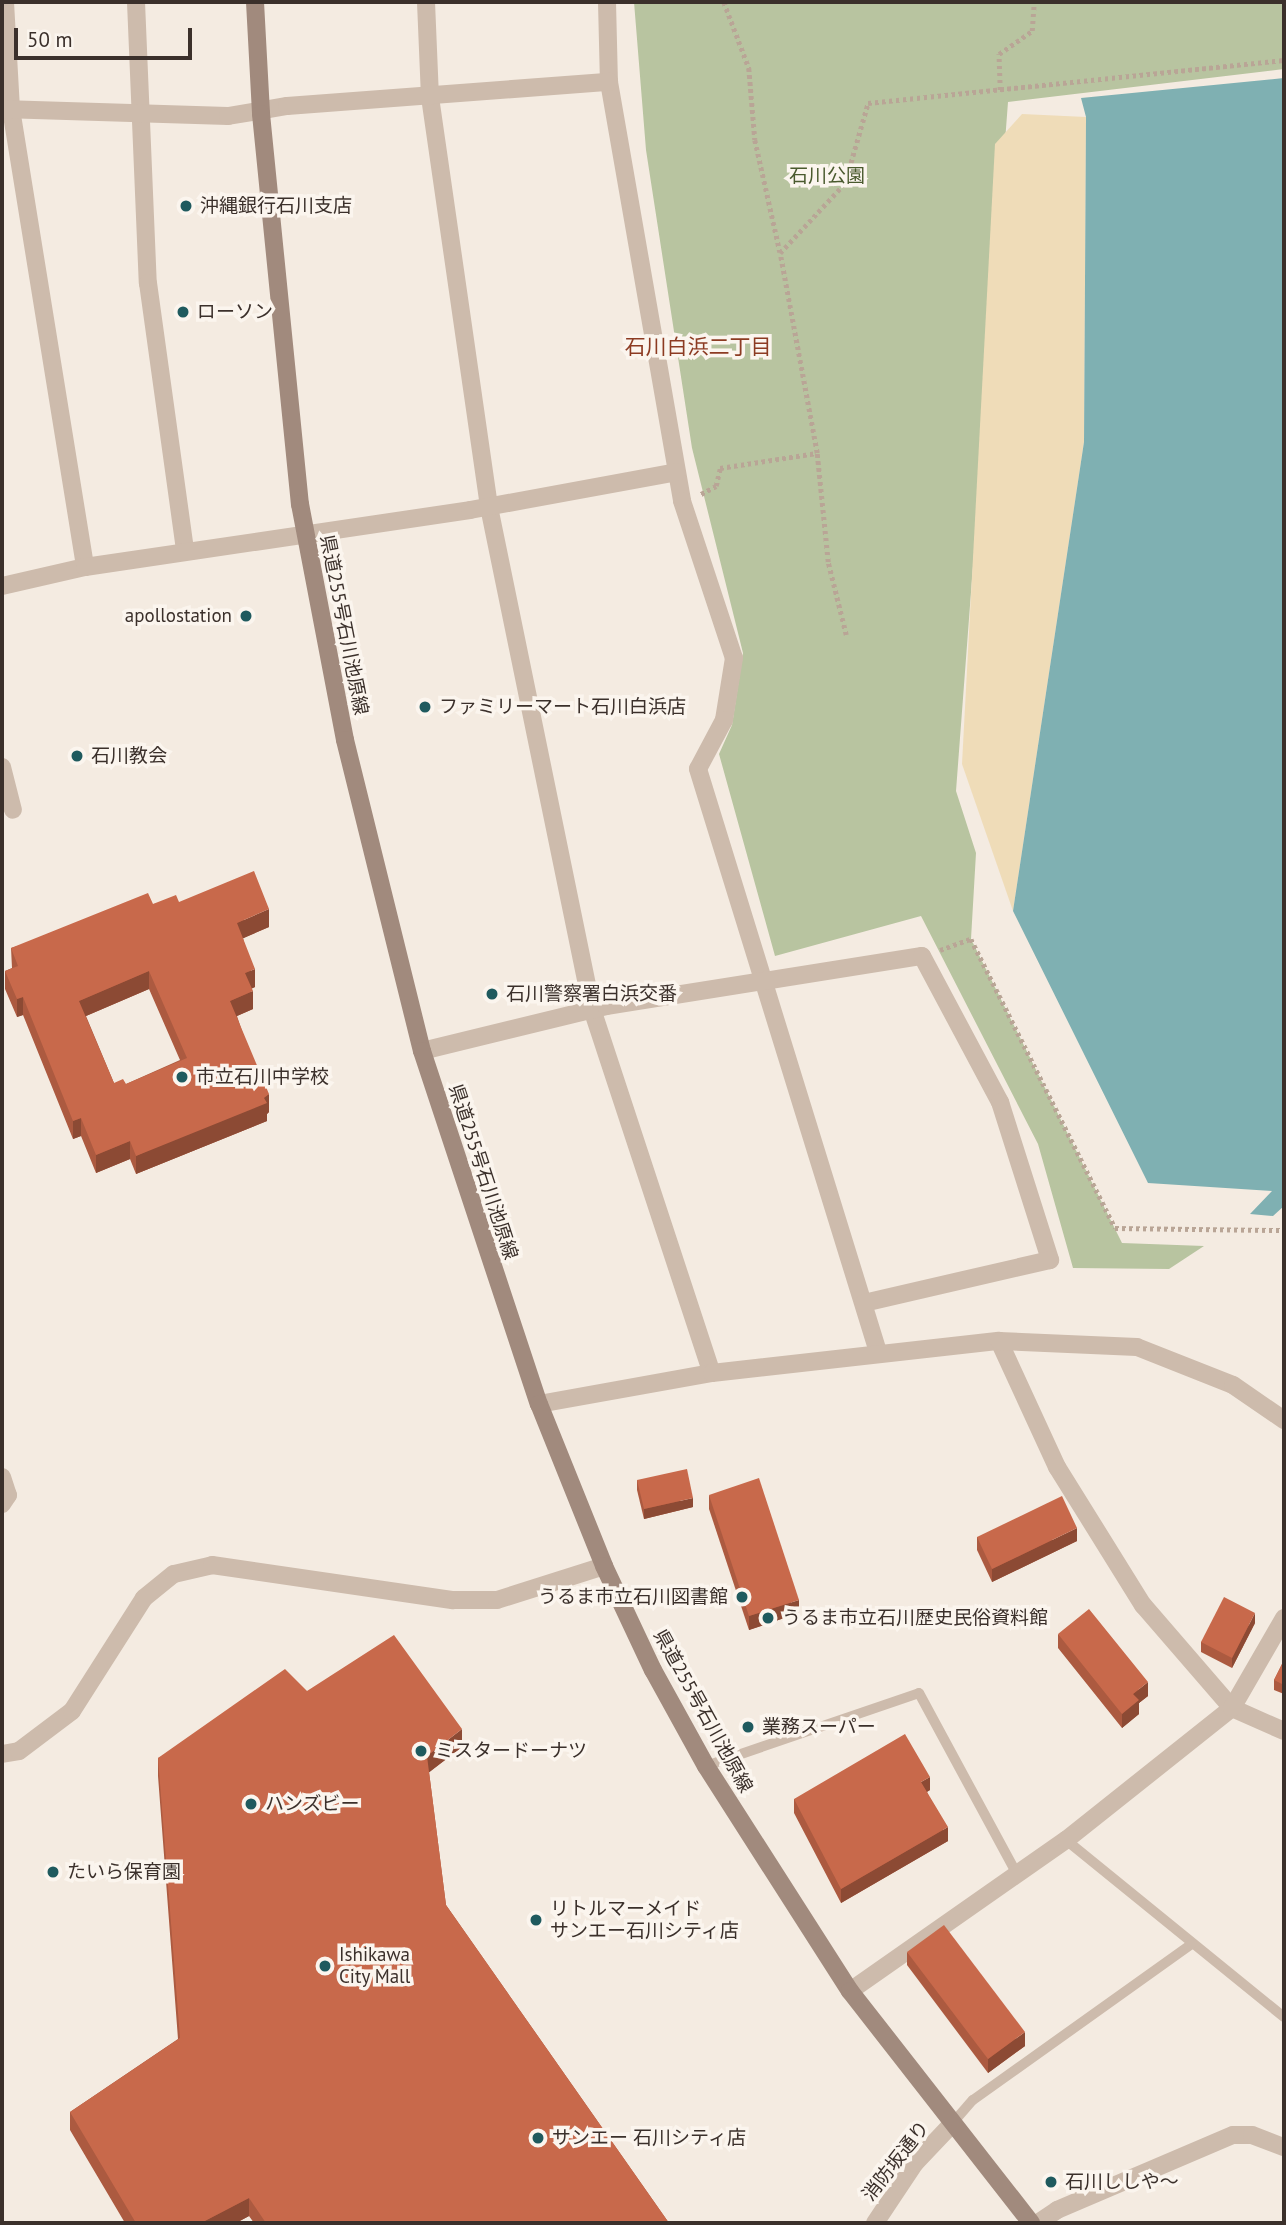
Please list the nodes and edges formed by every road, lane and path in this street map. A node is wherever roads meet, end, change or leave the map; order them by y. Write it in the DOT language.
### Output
graph roads {
  1 [pos="5,2"];
  2 [pos="135,2"];
  3 [pos="255,2"];
  4 [pos="426,2"];
  5 [pos="607,2"];
  6 [pos="724,2"];
  7 [pos="1034,2"];
  8 [pos="1284,60"];
  9 [pos="609,82"];
  10 [pos="1000,90"];
  11 [pos="430,97"];
  12 [pos="6,109"];
  13 [pos="138,113"];
  14 [pos="261,114"];
  15 [pos="780,253"];
  16 [pos="817,453"];
  17 [pos="677,472"];
  18 [pos="697,497"];
  19 [pos="489,507"];
  20 [pos="305,534"];
  21 [pos="185,551"];
  22 [pos="85,567"];
  23 [pos="2,586"];
  24 [pos="846,635"];
  25 [pos="2,767"];
  26 [pos="13,810"];
  27 [pos="922,956"];
  28 [pos="766,978"];
  29 [pos="592,1009"];
  30 [pos="422,1051"];
  31 [pos="1284,1230"];
  32 [pos="864,1303"];
  33 [pos="999,1341"];
  34 [pos="878,1352"];
  35 [pos="712,1373"];
  36 [pos="539,1404"];
  37 [pos="1284,1420"];
  38 [pos="2,1477"];
  39 [pos="2,1504"];
  40 [pos="604,1566"];
  41 [pos="1284,1618"];
  42 [pos="1232,1708"];
  43 [pos="1284,1731"];
  44 [pos="2,1754"];
  45 [pos="706,1766"];
  46 [pos="1066,1840"];
  47 [pos="1017,1874"];
  48 [pos="1192,1944"];
  49 [pos="850,1991"];
  50 [pos="1284,2017"];
  51 [pos="951,2125"];
  52 [pos="1284,2147"];
  53 [pos="875,2223"];
  54 [pos="1031,2223"];
  55 [pos="1038,2223"];
  1 -- 12 [label="street"];
  2 -- 13 [label="street"];
  3 -- 14 [label="main road, 県道255号石川池原線"];
  4 -- 11 [label="street"];
  5 -- 9 [label="street"];
  6 -- 15 [label="path"];
  7 -- 10 [label="path"];
  8 -- 10 [label="path"];
  9 -- 11 [label="street"];
  9 -- 17 [label="street"];
  10 -- 15 [label="path"];
  11 -- 14 [label="street"];
  11 -- 19 [label="street"];
  12 -- 13 [label="street"];
  12 -- 22 [label="street"];
  13 -- 14 [label="street"];
  13 -- 21 [label="street"];
  14 -- 20 [label="main road, 県道255号石川池原線"];
  15 -- 16 [label="path"];
  16 -- 18 [label="path"];
  16 -- 24 [label="path"];
  17 -- 19 [label="street"];
  17 -- 28 [label="street"];
  19 -- 20 [label="street"];
  19 -- 29 [label="street"];
  20 -- 21 [label="street"];
  20 -- 30 [label="main road, 県道255号石川池原線"];
  21 -- 22 [label="street"];
  22 -- 23 [label="street"];
  25 -- 26 [label="street"];
  27 -- 28 [label="street"];
  27 -- 31 [label="path"];
  27 -- 32 [label="street"];
  28 -- 29 [label="street"];
  28 -- 32 [label="street"];
  29 -- 30 [label="street"];
  29 -- 35 [label="street"];
  30 -- 36 [label="main road, 県道255号石川池原線"];
  32 -- 34 [label="street"];
  33 -- 34 [label="street"];
  33 -- 37 [label="street"];
  33 -- 42 [label="street"];
  34 -- 35 [label="street"];
  35 -- 36 [label="street"];
  36 -- 40 [label="main road, 県道255号石川池原線"];
  38 -- 39 [label="street"];
  40 -- 44 [label="street"];
  40 -- 45 [label="main road, 県道255号石川池原線"];
  41 -- 42 [label="street"];
  42 -- 43 [label="street"];
  42 -- 46 [label="street"];
  45 -- 47 [label="lane"];
  45 -- 49 [label="main road, 県道255号石川池原線"];
  46 -- 47 [label="street"];
  46 -- 48 [label="lane"];
  47 -- 49 [label="street"];
  48 -- 50 [label="lane"];
  48 -- 51 [label="lane"];
  49 -- 51 [label="main road, 県道255号石川池原線"];
  51 -- 53 [label="street, 消防坂通り"];
  51 -- 54 [label="main road, 県道255号石川池原線"];
  52 -- 55 [label="street"];
}
